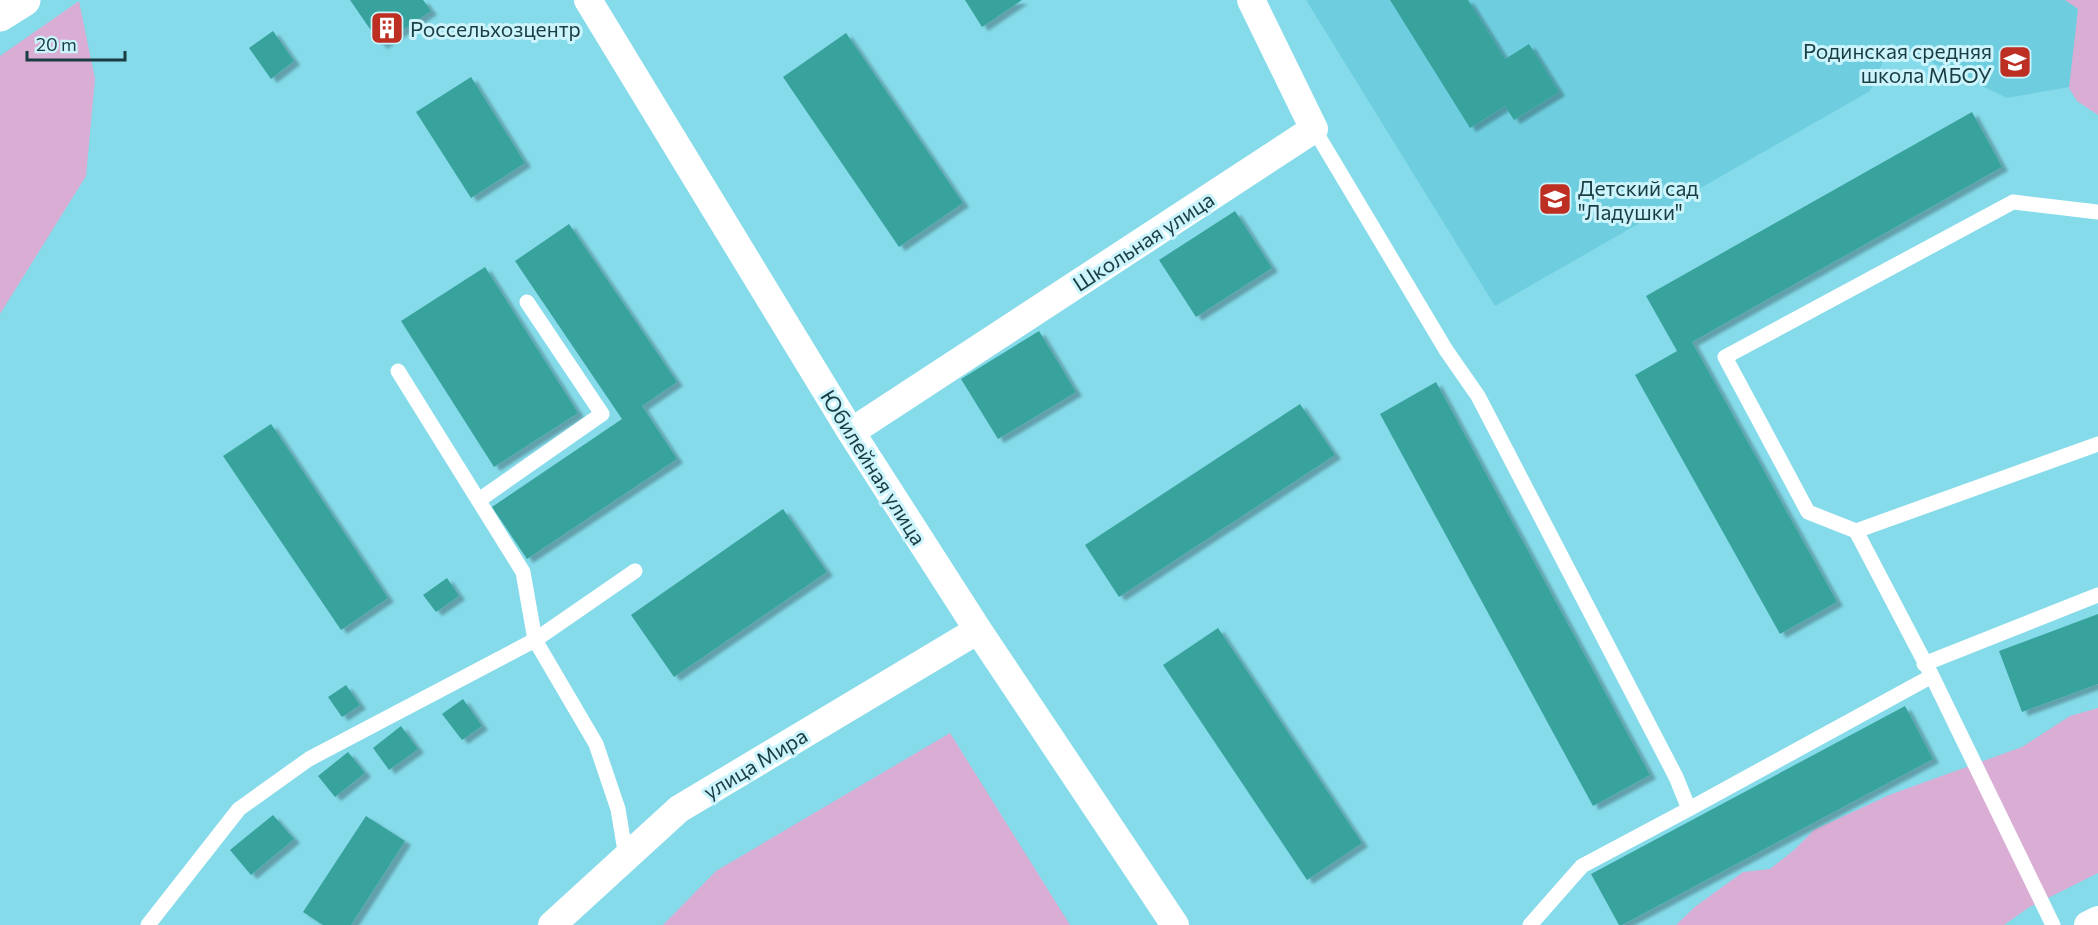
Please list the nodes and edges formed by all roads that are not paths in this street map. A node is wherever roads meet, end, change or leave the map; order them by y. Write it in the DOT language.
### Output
graph roads {
  1 [pos="24,0"];
  2 [pos="588,0"];
  3 [pos="1251,0"];
  4 [pos="0,15"];
  5 [pos="1314,129"];
  6 [pos="2098,212"];
  7 [pos="527,302"];
  8 [pos="398,371"];
  9 [pos="851,432"];
  10 [pos="2098,444"];
  11 [pos="478,500"];
  12 [pos="1856,531"];
  13 [pos="635,571"];
  14 [pos="2098,595"];
  15 [pos="978,630"];
  16 [pos="535,640"];
  17 [pos="1928,670"];
  18 [pos="1689,809"];
  19 [pos="626,857"];
  20 [pos="2098,920"];
  21 [pos="148,925"];
  22 [pos="552,925"];
  23 [pos="1175,925"];
  24 [pos="1530,925"];
  25 [pos="2053,925"];
  26 [pos="2088,925"];
  1 -- 4 [label="street"];
  2 -- 9 [label="street, Юбилейная улица"];
  3 -- 5 [label="street"];
  5 -- 9 [label="street, Школьная улица"];
  5 -- 18 [label="lane"];
  6 -- 12 [label="lane"];
  7 -- 11 [label="lane"];
  8 -- 11 [label="lane"];
  9 -- 15 [label="street, Юбилейная улица"];
  10 -- 12 [label="lane"];
  11 -- 16 [label="lane"];
  12 -- 17 [label="lane"];
  13 -- 16 [label="lane"];
  14 -- 17 [label="lane"];
  15 -- 19 [label="street, улица Мира"];
  15 -- 23 [label="street, Юбилейная улица"];
  16 -- 19 [label="lane"];
  16 -- 21 [label="lane"];
  17 -- 18 [label="lane"];
  17 -- 25 [label="lane"];
  18 -- 24 [label="lane"];
  19 -- 22 [label="street, улица Мира"];
  20 -- 26 [label="street"];
}
